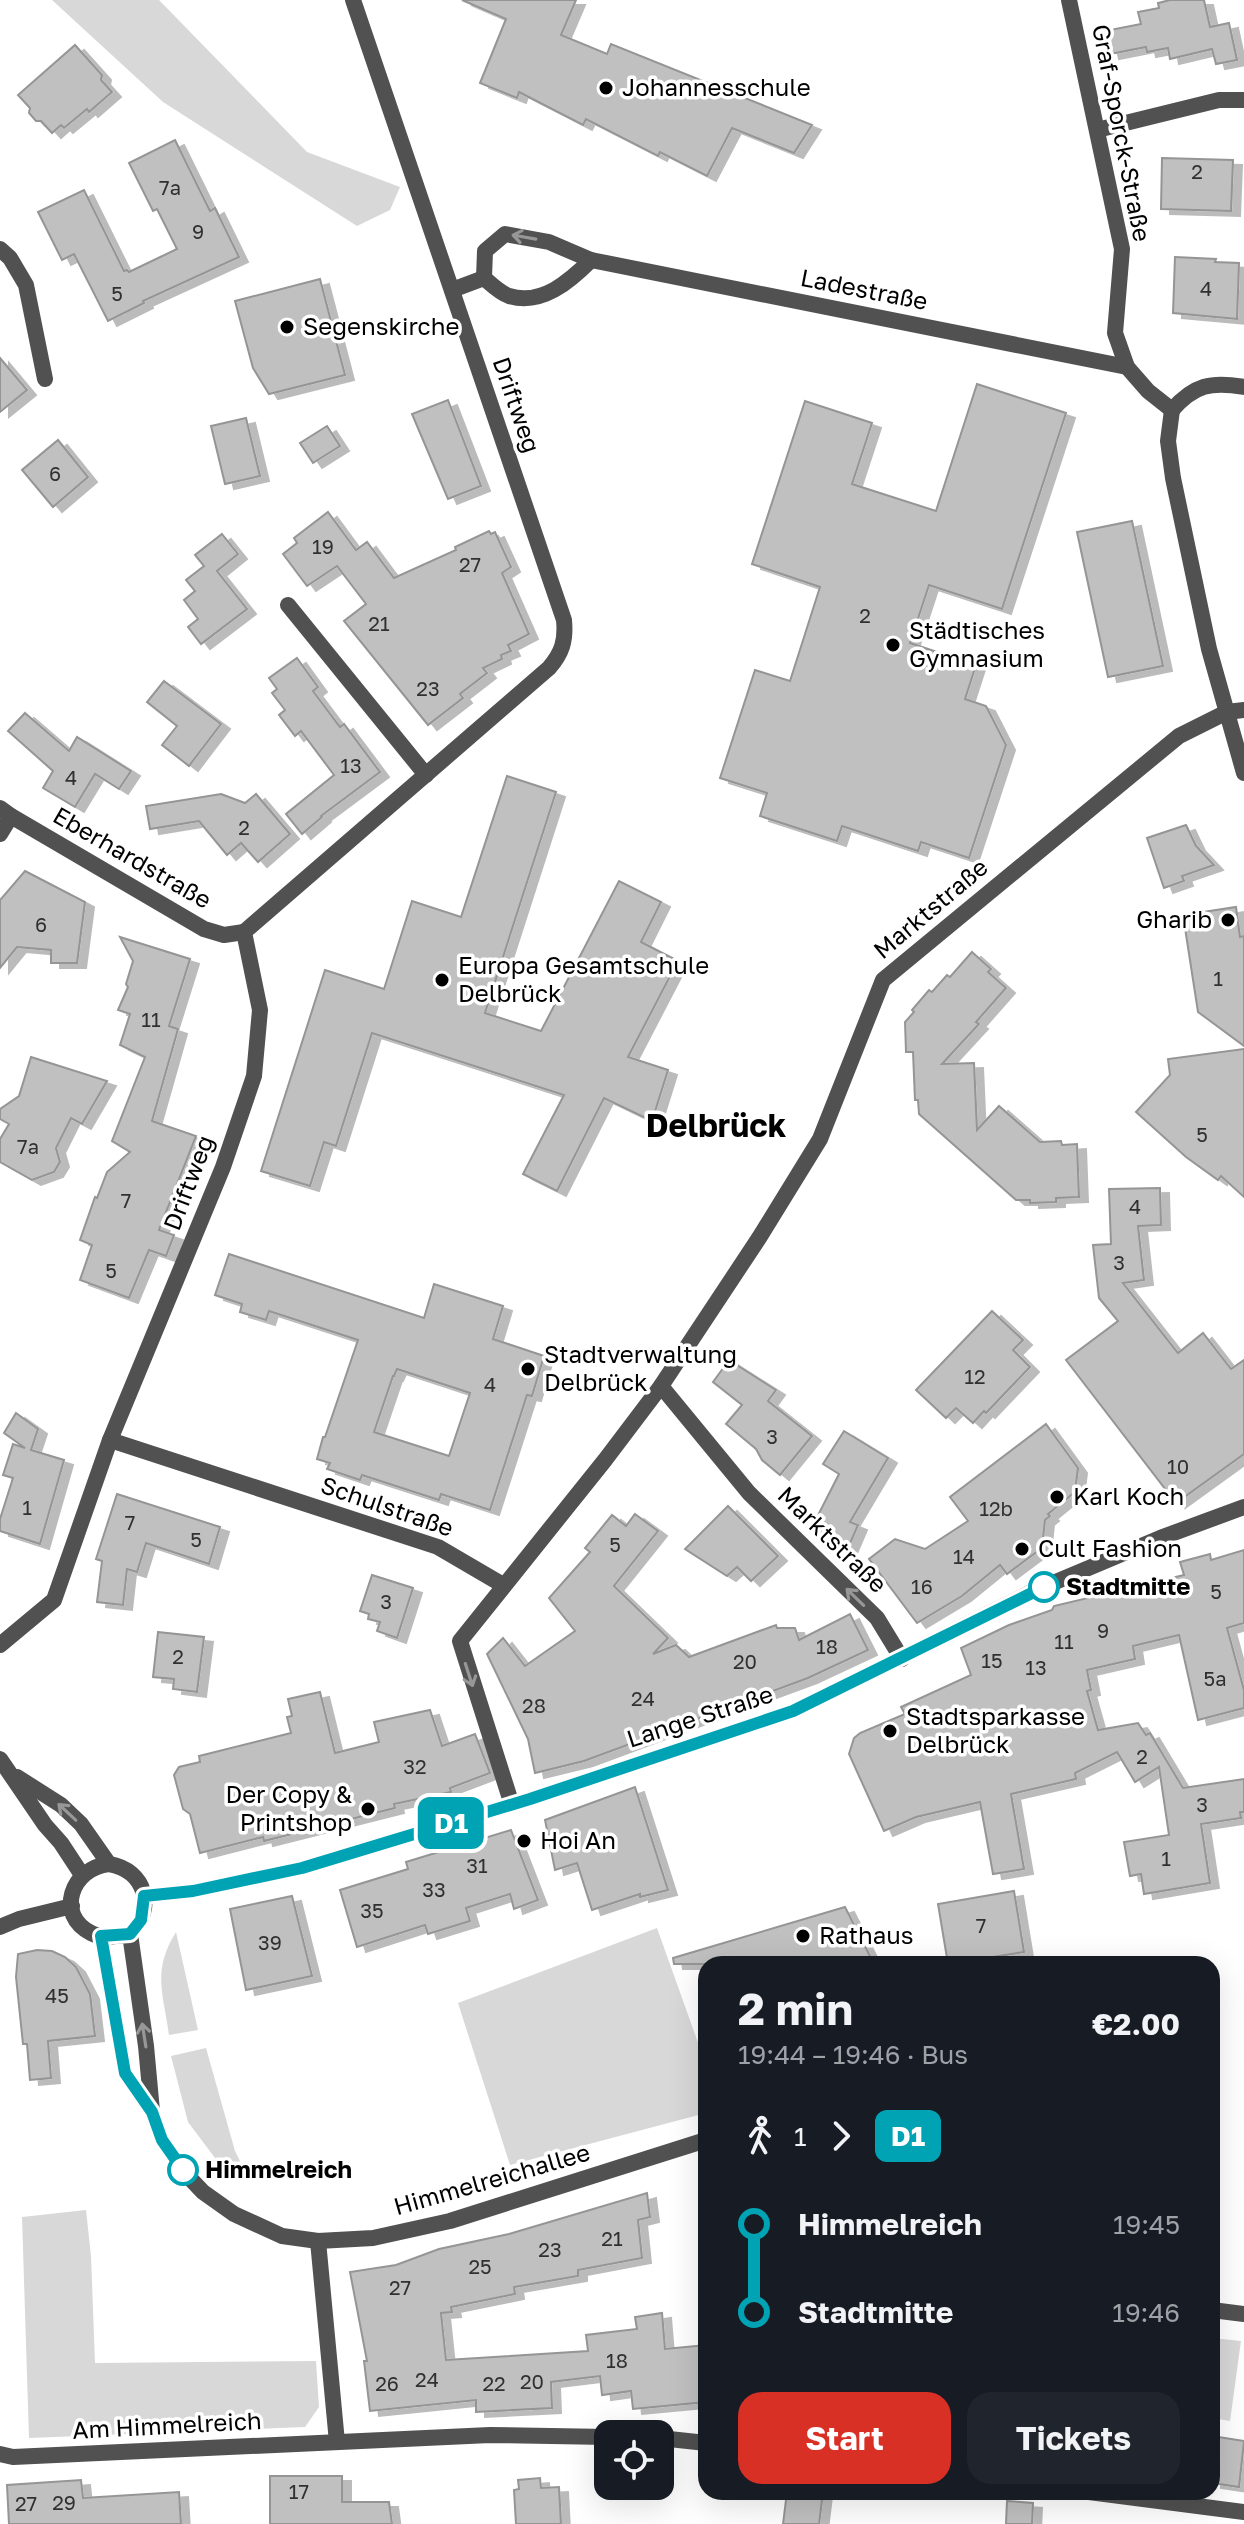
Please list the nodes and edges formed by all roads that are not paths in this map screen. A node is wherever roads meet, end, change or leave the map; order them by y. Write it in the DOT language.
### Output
graph roads {
  1 [pos="353,0"];
  2 [pos="1069,0"];
  3 [pos="1244,100"];
  4 [pos="1097,130"];
  5 [pos="0,249"];
  6 [pos="591,260"];
  7 [pos="484,278"];
  8 [pos="452,290"];
  9 [pos="1127,367"];
  10 [pos="45,379"];
  11 [pos="1244,387"];
  12 [pos="1172,410"];
  13 [pos="288,605"];
  14 [pos="1236,711"];
  15 [pos="1244,773"];
  16 [pos="426,775"];
  17 [pos="6,812"];
  18 [pos="0,834"];
  19 [pos="244,932"];
  20 [pos="661,1386"];
  21 [pos="110,1440"];
  22 [pos="1244,1507"];
  23 [pos="503,1585"];
  24 [pos="0,1645"];
  25 [pos="902,1659"];
  26 [pos="0,1759"];
  27 [pos="12,1774"];
  28 [pos="512,1805"];
  29 [pos="109,1864"];
  30 [pos="82,1875"];
  31 [pos="144,1896"];
  32 [pos="72,1906"];
  33 [pos="0,1927"];
  34 [pos="130,1934"];
  35 [pos="101,1936"];
  36 [pos="152,2112"];
  37 [pos="698,2143"];
  38 [pos="318,2241"];
  39 [pos="1220,2311"];
  40 [pos="1244,2314"];
  41 [pos="594,2437"];
  42 [pos="674,2440"];
  43 [pos="337,2442"];
  44 [pos="698,2442"];
  45 [pos="0,2454"];
  46 [pos="1151,2500"];
  47 [pos="1244,2512"];
  1 -- 8 [label="street, Driftweg"];
  2 -- 4 [label="street, Graf-Sporck-Straße"];
  3 -- 4 [label="street"];
  4 -- 9 [label="street, Graf-Sporck-Straße"];
  5 -- 10 [label="street"];
  6 -- 7 [label="street"];
  6 -- 7 [label="street, Ladestraße, one-way"];
  6 -- 9 [label="street, Ladestraße"];
  7 -- 8 [label="street"];
  8 -- 16 [label="street, Driftweg"];
  9 -- 12 [label="street, Graf-Sporck-Straße"];
  11 -- 12 [label="street"];
  12 -- 14 [label="street"];
  13 -- 16 [label="street"];
  14 -- 15 [label="street"];
  14 -- 20 [label="street, Marktstraße"];
  16 -- 19 [label="street, Driftweg"];
  17 -- 18 [label="street"];
  17 -- 19 [label="street, Eberhardstraße"];
  19 -- 21 [label="street, Driftweg"];
  20 -- 23 [label="street, Marktstraße"];
  25 -- 20 [label="street, Marktstraße, one-way"];
  21 -- 23 [label="street, Schulstraße"];
  21 -- 24 [label="street, Driftweg"];
  22 -- 25 [label="street, Lange Straße"];
  23 -- 28 [label="street, one-way"];
  25 -- 28 [label="street, Lange Straße"];
  26 -- 27 [label="street"];
  29 -- 27 [label="street, one-way"];
  27 -- 30 [label="street"];
  28 -- 31 [label="street, Lange Straße"];
  29 -- 30 [label="street"];
  29 -- 31 [label="street"];
  30 -- 32 [label="street"];
  31 -- 34 [label="street"];
  32 -- 33 [label="street"];
  32 -- 35 [label="street"];
  34 -- 35 [label="street"];
  36 -- 34 [label="street, Himmelreichallee, one-way"];
  35 -- 36 [label="street, Himmelreichallee"];
  36 -- 38 [label="street, Himmelreichallee"];
  37 -- 38 [label="street, Himmelreichallee"];
  38 -- 43 [label="street"];
  39 -- 40 [label="street"];
  41 -- 43 [label="street, Am Himmelreich"];
  42 -- 44 [label="street"];
  43 -- 45 [label="street, Am Himmelreich"];
  46 -- 47 [label="street"];
}
